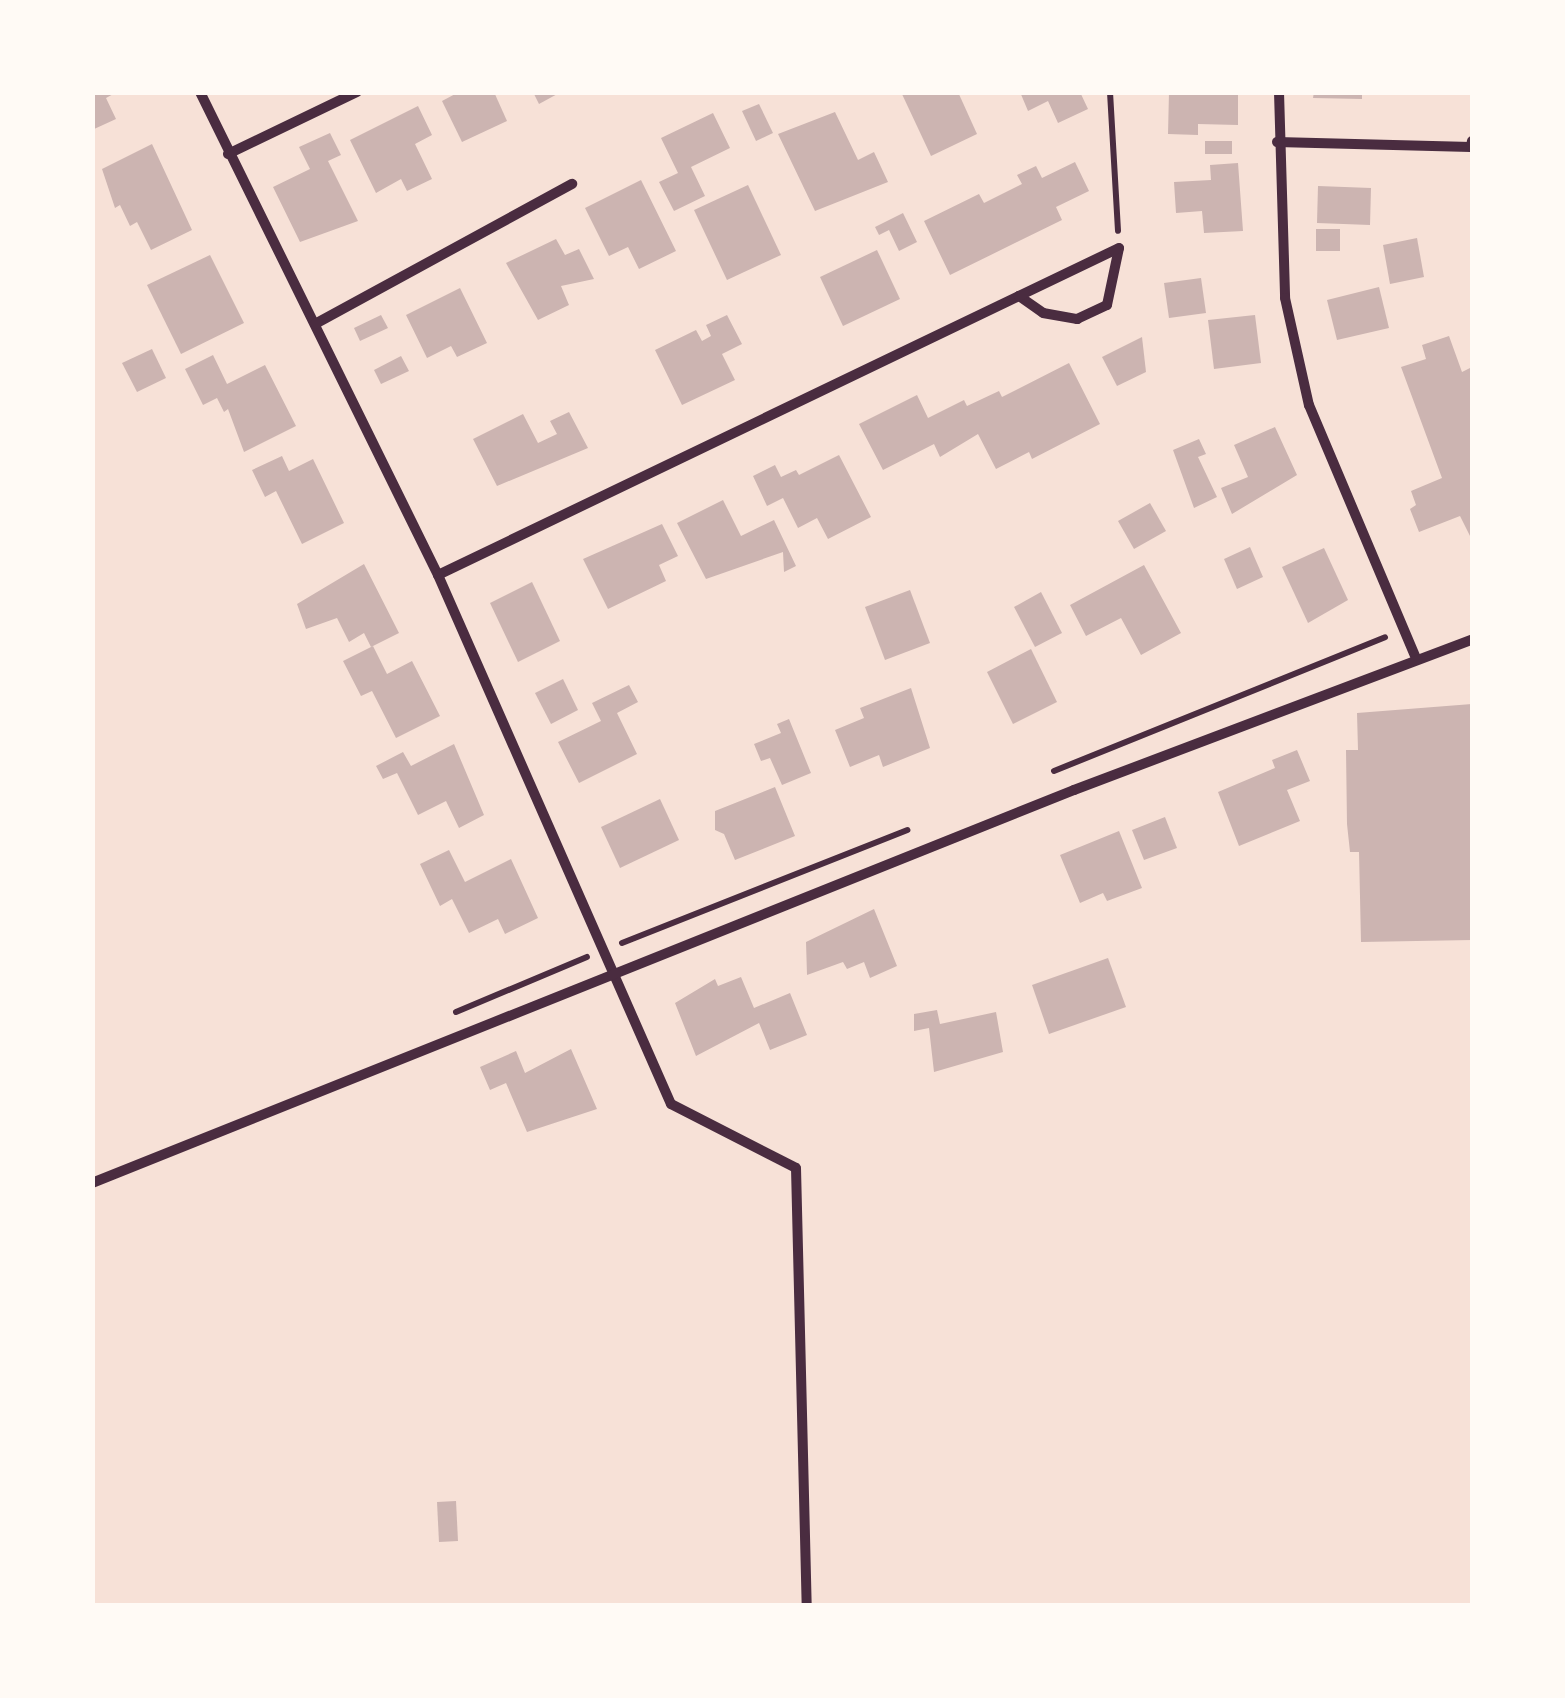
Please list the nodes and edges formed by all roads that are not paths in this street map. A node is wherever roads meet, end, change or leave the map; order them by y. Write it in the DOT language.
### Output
graph roads {
  1 [pos="200,92"];
  2 [pos="357,92"];
  3 [pos="1280,92"];
  4 [pos="1278,142"];
  5 [pos="1472,142"];
  6 [pos="228,154"];
  7 [pos="572,184"];
  8 [pos="1019,296"];
  9 [pos="315,324"];
  10 [pos="438,575"];
  11 [pos="1472,640"];
  12 [pos="1416,656"];
  13 [pos="616,976"];
  14 [pos="92,1183"];
  15 [pos="807,1606"];
  1 -- 6 [label="street"];
  2 -- 6 [label="street"];
  3 -- 4 [label="street"];
  4 -- 5 [label="street"];
  4 -- 12 [label="street"];
  6 -- 9 [label="street"];
  7 -- 9 [label="street"];
  8 -- 8 [label="street"];
  8 -- 10 [label="street"];
  9 -- 10 [label="street"];
  10 -- 13 [label="street"];
  11 -- 12 [label="street"];
  12 -- 13 [label="street"];
  13 -- 14 [label="street"];
  13 -- 15 [label="street"];
}
